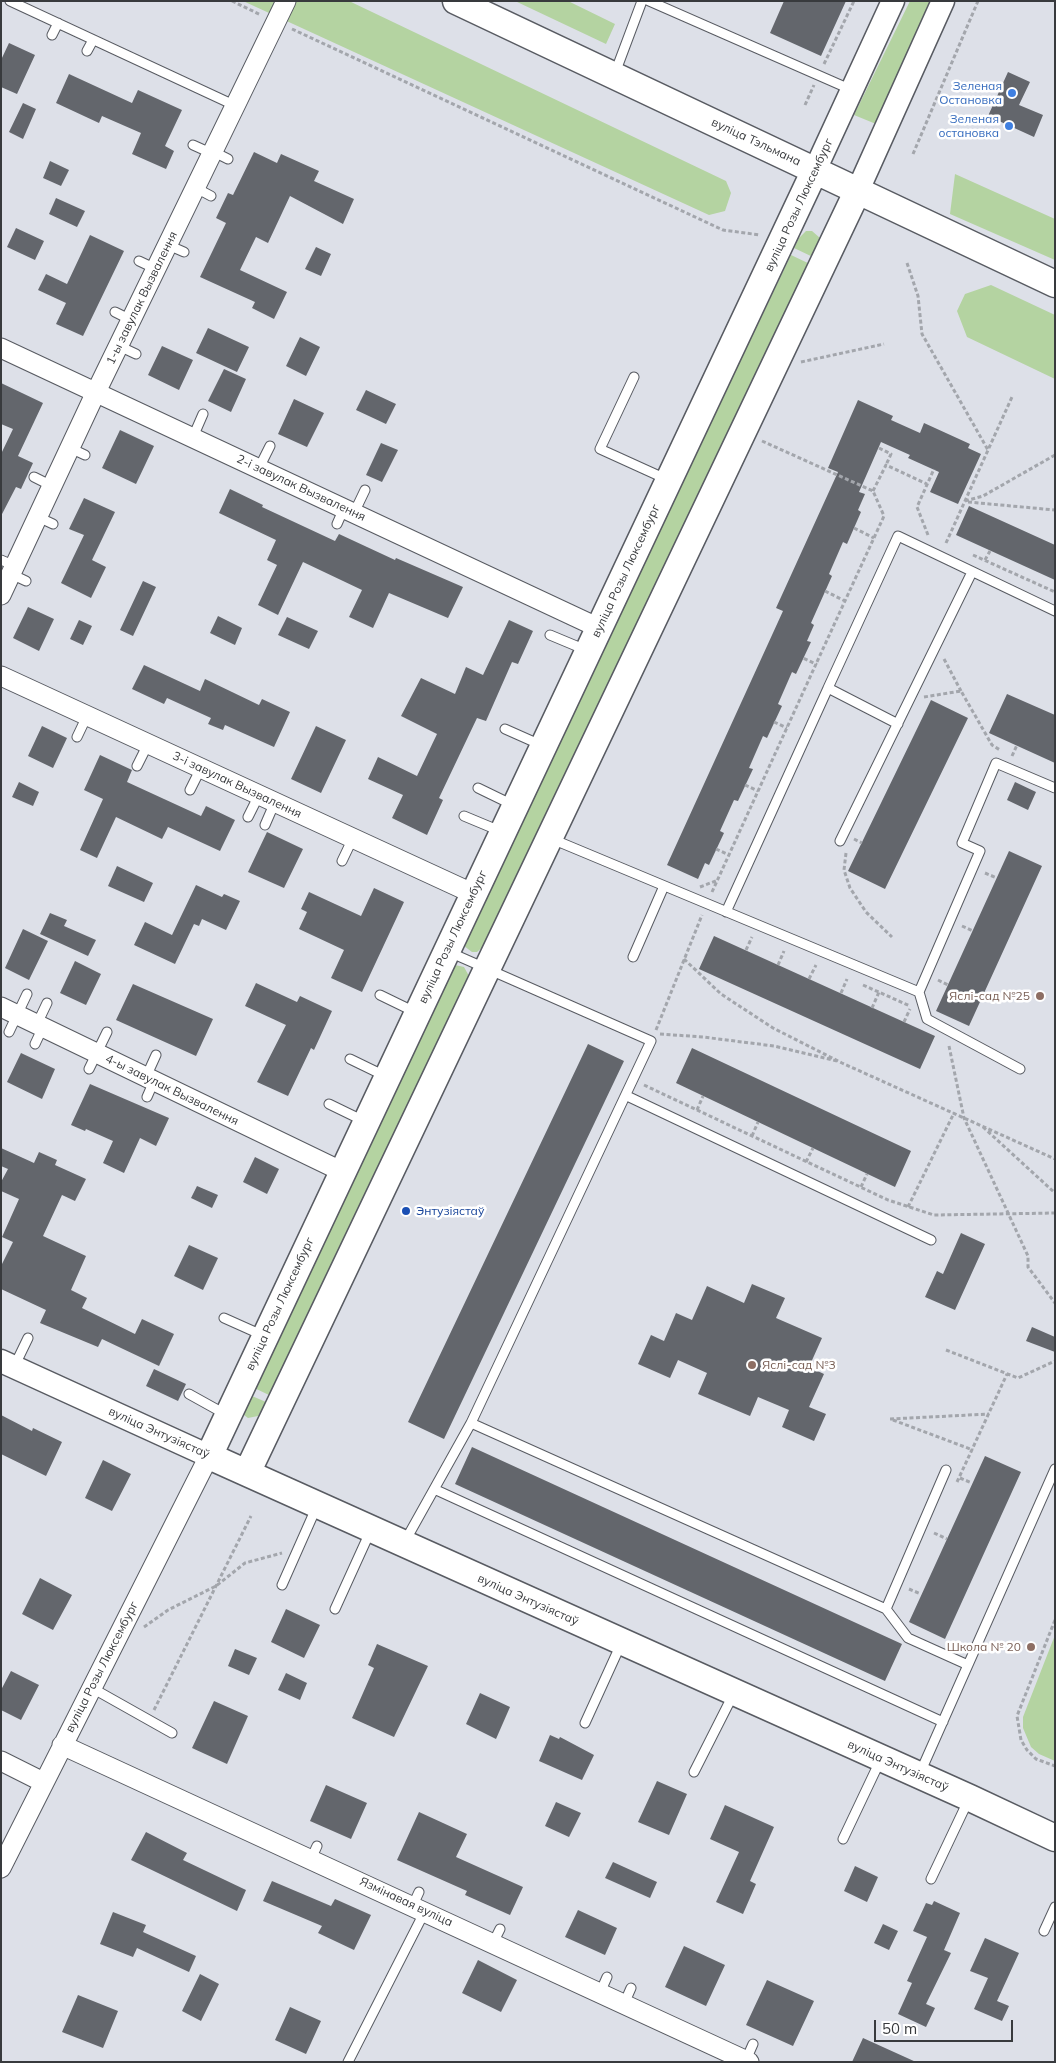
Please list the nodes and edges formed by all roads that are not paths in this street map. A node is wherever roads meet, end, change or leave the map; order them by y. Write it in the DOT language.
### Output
graph roads {
  1 [pos="10,1"];
  2 [pos="286,1"];
  3 [pos="456,1"];
  4 [pos="642,1"];
  5 [pos="649,1"];
  6 [pos="894,1"];
  7 [pos="943,1"];
  8 [pos="58,23"];
  9 [pos="52,35"];
  10 [pos="93,40"];
  11 [pos="87,51"];
  12 [pos="614,76"];
  13 [pos="852,90"];
  14 [pos="236,106"];
  15 [pos="193,145"];
  16 [pos="218,155"];
  17 [pos="816,170"];
  18 [pos="858,190"];
  19 [pos="138,261"];
  20 [pos="156,269"];
  21 [pos="1055,284"];
  22 [pos="119,346"];
  23 [pos="1,348"];
  24 [pos="136,354"];
  25 [pos="634,377"];
  26 [pos="96,392"];
  27 [pos="203,414"];
  28 [pos="193,437"];
  29 [pos="270,446"];
  30 [pos="259,468"];
  31 [pos="34,477"];
  32 [pos="669,480"];
  33 [pos="52,486"];
  34 [pos="365,490"];
  35 [pos="345,515"];
  36 [pos="13,570"];
  37 [pos="972,572"];
  38 [pos="1,594"];
  39 [pos="1055,611"];
  40 [pos="599,628"];
  41 [pos="550,635"];
  42 [pos="588,651"];
  43 [pos="1,676"];
  44 [pos="828,688"];
  45 [pos="87,716"];
  46 [pos="898,724"];
  47 [pos="506,729"];
  48 [pos="77,737"];
  49 [pos="148,744"];
  50 [pos="543,746"];
  51 [pos="137,766"];
  52 [pos="201,768"];
  53 [pos="478,788"];
  54 [pos="1055,788"];
  55 [pos="190,790"];
  56 [pos="267,799"];
  57 [pos="515,806"];
  58 [pos="464,816"];
  59 [pos="248,817"];
  60 [pos="265,825"];
  61 [pos="503,832"];
  62 [pos="353,838"];
  63 [pos="549,838"];
  64 [pos="840,841"];
  65 [pos="342,861"];
  66 [pos="664,886"];
  67 [pos="474,894"];
  68 [pos="726,912"];
  69 [pos="447,951"];
  70 [pos="633,957"];
  71 [pos="486,970"];
  72 [pos="919,992"];
  73 [pos="27,994"];
  74 [pos="380,995"];
  75 [pos="47,1003"];
  76 [pos="9,1011"];
  77 [pos="418,1013"];
  78 [pos="40,1026"];
  79 [pos="9,1032"];
  80 [pos="107,1032"];
  81 [pos="35,1044"];
  82 [pos="156,1055"];
  83 [pos="350,1059"];
  84 [pos="93,1061"];
  85 [pos="1020,1069"];
  86 [pos="387,1078"];
  87 [pos="149,1085"];
  88 [pos="627,1096"];
  89 [pos="329,1104"];
  90 [pos="366,1122"];
  91 [pos="343,1172"];
  92 [pos="931,1240"];
  93 [pos="224,1318"];
  94 [pos="265,1337"];
  95 [pos="28,1338"];
  96 [pos="8,1364"];
  97 [pos="189,1394"];
  98 [pos="228,1415"];
  99 [pos="471,1423"];
  100 [pos="208,1456"];
  101 [pos="1055,1469"];
  102 [pos="946,1470"];
  103 [pos="247,1473"];
  104 [pos="434,1489"];
  105 [pos="317,1506"];
  106 [pos="371,1529"];
  107 [pos="404,1544"];
  108 [pos="282,1585"];
  109 [pos="335,1609"];
  110 [pos="886,1609"];
  111 [pos="622,1642"];
  112 [pos="968,1664"];
  113 [pos="92,1688"];
  114 [pos="734,1693"];
  115 [pos="943,1722"];
  116 [pos="585,1723"];
  117 [pos="172,1733"];
  118 [pos="62,1745"];
  119 [pos="881,1758"];
  120 [pos="1,1761"];
  121 [pos="694,1772"];
  122 [pos="919,1775"];
  123 [pos="43,1782"];
  124 [pos="970,1798"];
  125 [pos="1055,1838"];
  126 [pos="842,1839"];
  127 [pos="1,1868"];
  128 [pos="931,1880"];
  129 [pos="419,1903"];
  130 [pos="1055,1907"];
  131 [pos="1044,1931"];
  132 [pos="749,2055"];
  133 [pos="348,2062"];
  1 -- 8 [label="lane"];
  2 -- 14 [label="street, 1-ы завулак Вызвалення"];
  3 -- 12 [label="main road, вуліца Тэльмана"];
  4 -- 12 [label="lane"];
  5 -- 13 [label="lane"];
  6 -- 13 [label="street, вуліца Розы Люксембург"];
  7 -- 18 [label="street"];
  8 -- 9 [label="lane"];
  8 -- 10 [label="lane"];
  10 -- 11 [label="lane"];
  10 -- 14 [label="lane"];
  12 -- 17 [label="main road, вуліца Тэльмана"];
  13 -- 17 [label="street, вуліца Розы Люксембург"];
  14 -- 16 [label="street, 1-ы завулак Вызвалення"];
  15 -- 16 [label="lane"];
  16 -- 20 [label="street, 1-ы завулак Вызвалення"];
  17 -- 18 [label="main road, вуліца Тэльмана"];
  17 -- 32 [label="main road, вуліца Розы Люксембург"];
  18 -- 21 [label="main road, вуліца Тэльмана"];
  18 -- 63 [label="main road"];
  19 -- 20 [label="lane"];
  20 -- 22 [label="street, 1-ы завулак Вызвалення"];
  22 -- 24 [label="lane"];
  22 -- 26 [label="street, 1-ы завулак Вызвалення"];
  23 -- 26 [label="street, 2-і завулак Вызвалення"];
  25 -- 32 [label="lane"];
  26 -- 28 [label="street, 2-і завулак Вызвалення"];
  26 -- 33 [label="street, 1-ы завулак Вызвалення"];
  27 -- 28 [label="lane"];
  28 -- 30 [label="street, 2-і завулак Вызвалення"];
  29 -- 30 [label="lane"];
  30 -- 35 [label="street, 2-і завулак Вызвалення"];
  31 -- 33 [label="lane"];
  32 -- 40 [label="main road, вуліца Розы Люксембург"];
  33 -- 36 [label="street, 1-ы завулак Вызвалення"];
  34 -- 35 [label="lane"];
  35 -- 40 [label="street, 2-і завулак Вызвалення"];
  36 -- 38 [label="street, 1-ы завулак Вызвалення"];
  37 -- 39 [label="lane"];
  37 -- 44 [label="lane"];
  37 -- 46 [label="lane"];
  40 -- 42 [label="main road, вуліца Розы Люксембург"];
  41 -- 42 [label="lane"];
  42 -- 50 [label="main road, вуліца Розы Люксембург"];
  43 -- 45 [label="street, 3-і завулак Вызвалення"];
  44 -- 46 [label="lane"];
  44 -- 68 [label="lane"];
  45 -- 48 [label="lane"];
  45 -- 49 [label="street, 3-і завулак Вызвалення"];
  46 -- 64 [label="lane"];
  47 -- 50 [label="lane"];
  49 -- 51 [label="lane"];
  49 -- 52 [label="street, 3-і завулак Вызвалення"];
  50 -- 57 [label="main road, вуліца Розы Люксембург"];
  52 -- 55 [label="lane"];
  52 -- 56 [label="street, 3-і завулак Вызвалення"];
  53 -- 57 [label="lane"];
  54 -- 72 [label="lane"];
  56 -- 59 [label="lane"];
  56 -- 60 [label="lane"];
  56 -- 62 [label="street, 3-і завулак Вызвалення"];
  57 -- 61 [label="main road, вуліца Розы Люксембург"];
  58 -- 61 [label="lane"];
  61 -- 67 [label="main road, вуліца Розы Люксембург"];
  62 -- 65 [label="lane"];
  62 -- 67 [label="street, 3-і завулак Вызвалення"];
  63 -- 66 [label="lane"];
  63 -- 71 [label="main road"];
  66 -- 68 [label="lane"];
  66 -- 70 [label="lane"];
  67 -- 69 [label="main road, вуліца Розы Люксембург"];
  68 -- 72 [label="lane"];
  69 -- 71 [label="lane"];
  69 -- 77 [label="main road, вуліца Розы Люксембург"];
  71 -- 88 [label="lane"];
  71 -- 103 [label="main road"];
  72 -- 85 [label="lane"];
  73 -- 76 [label="lane"];
  74 -- 77 [label="lane"];
  75 -- 78 [label="lane"];
  76 -- 78 [label="street, 4-ы завулак Вызвалення"];
  76 -- 79 [label="lane"];
  77 -- 86 [label="main road, вуліца Розы Люксембург"];
  78 -- 81 [label="lane"];
  78 -- 84 [label="street, 4-ы завулак Вызвалення"];
  80 -- 84 [label="lane"];
  82 -- 87 [label="lane"];
  83 -- 86 [label="lane"];
  84 -- 87 [label="street, 4-ы завулак Вызвалення"];
  86 -- 90 [label="main road, вуліца Розы Люксембург"];
  87 -- 91 [label="street, 4-ы завулак Вызвалення"];
  88 -- 92 [label="lane"];
  88 -- 99 [label="lane"];
  89 -- 90 [label="lane"];
  90 -- 91 [label="main road, вуліца Розы Люксембург"];
  91 -- 94 [label="main road, вуліца Розы Люксембург"];
  93 -- 94 [label="lane"];
  94 -- 98 [label="main road, вуліца Розы Люксембург"];
  95 -- 96 [label="lane"];
  96 -- 100 [label="street, вуліца Энтузіястаў"];
  97 -- 98 [label="lane"];
  98 -- 100 [label="main road, вуліца Розы Люксембург"];
  99 -- 104 [label="lane"];
  99 -- 110 [label="lane"];
  100 -- 103 [label="main road, вуліца Энтузіястаў"];
  100 -- 113 [label="street, вуліца Розы Люксембург"];
  101 -- 112 [label="lane"];
  102 -- 110 [label="lane"];
  103 -- 105 [label="main road, вуліца Энтузіястаў"];
  104 -- 107 [label="lane"];
  104 -- 115 [label="lane"];
  105 -- 106 [label="main road, вуліца Энтузіястаў"];
  105 -- 108 [label="lane"];
  106 -- 107 [label="main road, вуліца Энтузіястаў"];
  106 -- 109 [label="lane"];
  107 -- 111 [label="main road, вуліца Энтузіястаў"];
  110 -- 112 [label="lane"];
  111 -- 114 [label="main road, вуліца Энтузіястаў"];
  111 -- 116 [label="lane"];
  112 -- 115 [label="lane"];
  113 -- 117 [label="lane"];
  113 -- 118 [label="street, вуліца Розы Люксембург"];
  114 -- 119 [label="main road, вуліца Энтузіястаў"];
  114 -- 121 [label="lane"];
  115 -- 122 [label="lane"];
  118 -- 123 [label="street, вуліца Розы Люксембург"];
  118 -- 129 [label="street, Язмінавая вуліца"];
  119 -- 122 [label="main road, вуліца Энтузіястаў"];
  119 -- 126 [label="lane"];
  120 -- 123 [label="street"];
  122 -- 124 [label="main road, вуліца Энтузіястаў"];
  123 -- 127 [label="street, вуліца Розы Люксембург"];
  124 -- 125 [label="main road, вуліца Энтузіястаў"];
  124 -- 128 [label="lane"];
  129 -- 132 [label="street, Язмінавая вуліца"];
  129 -- 133 [label="lane"];
  130 -- 131 [label="lane"];
}
